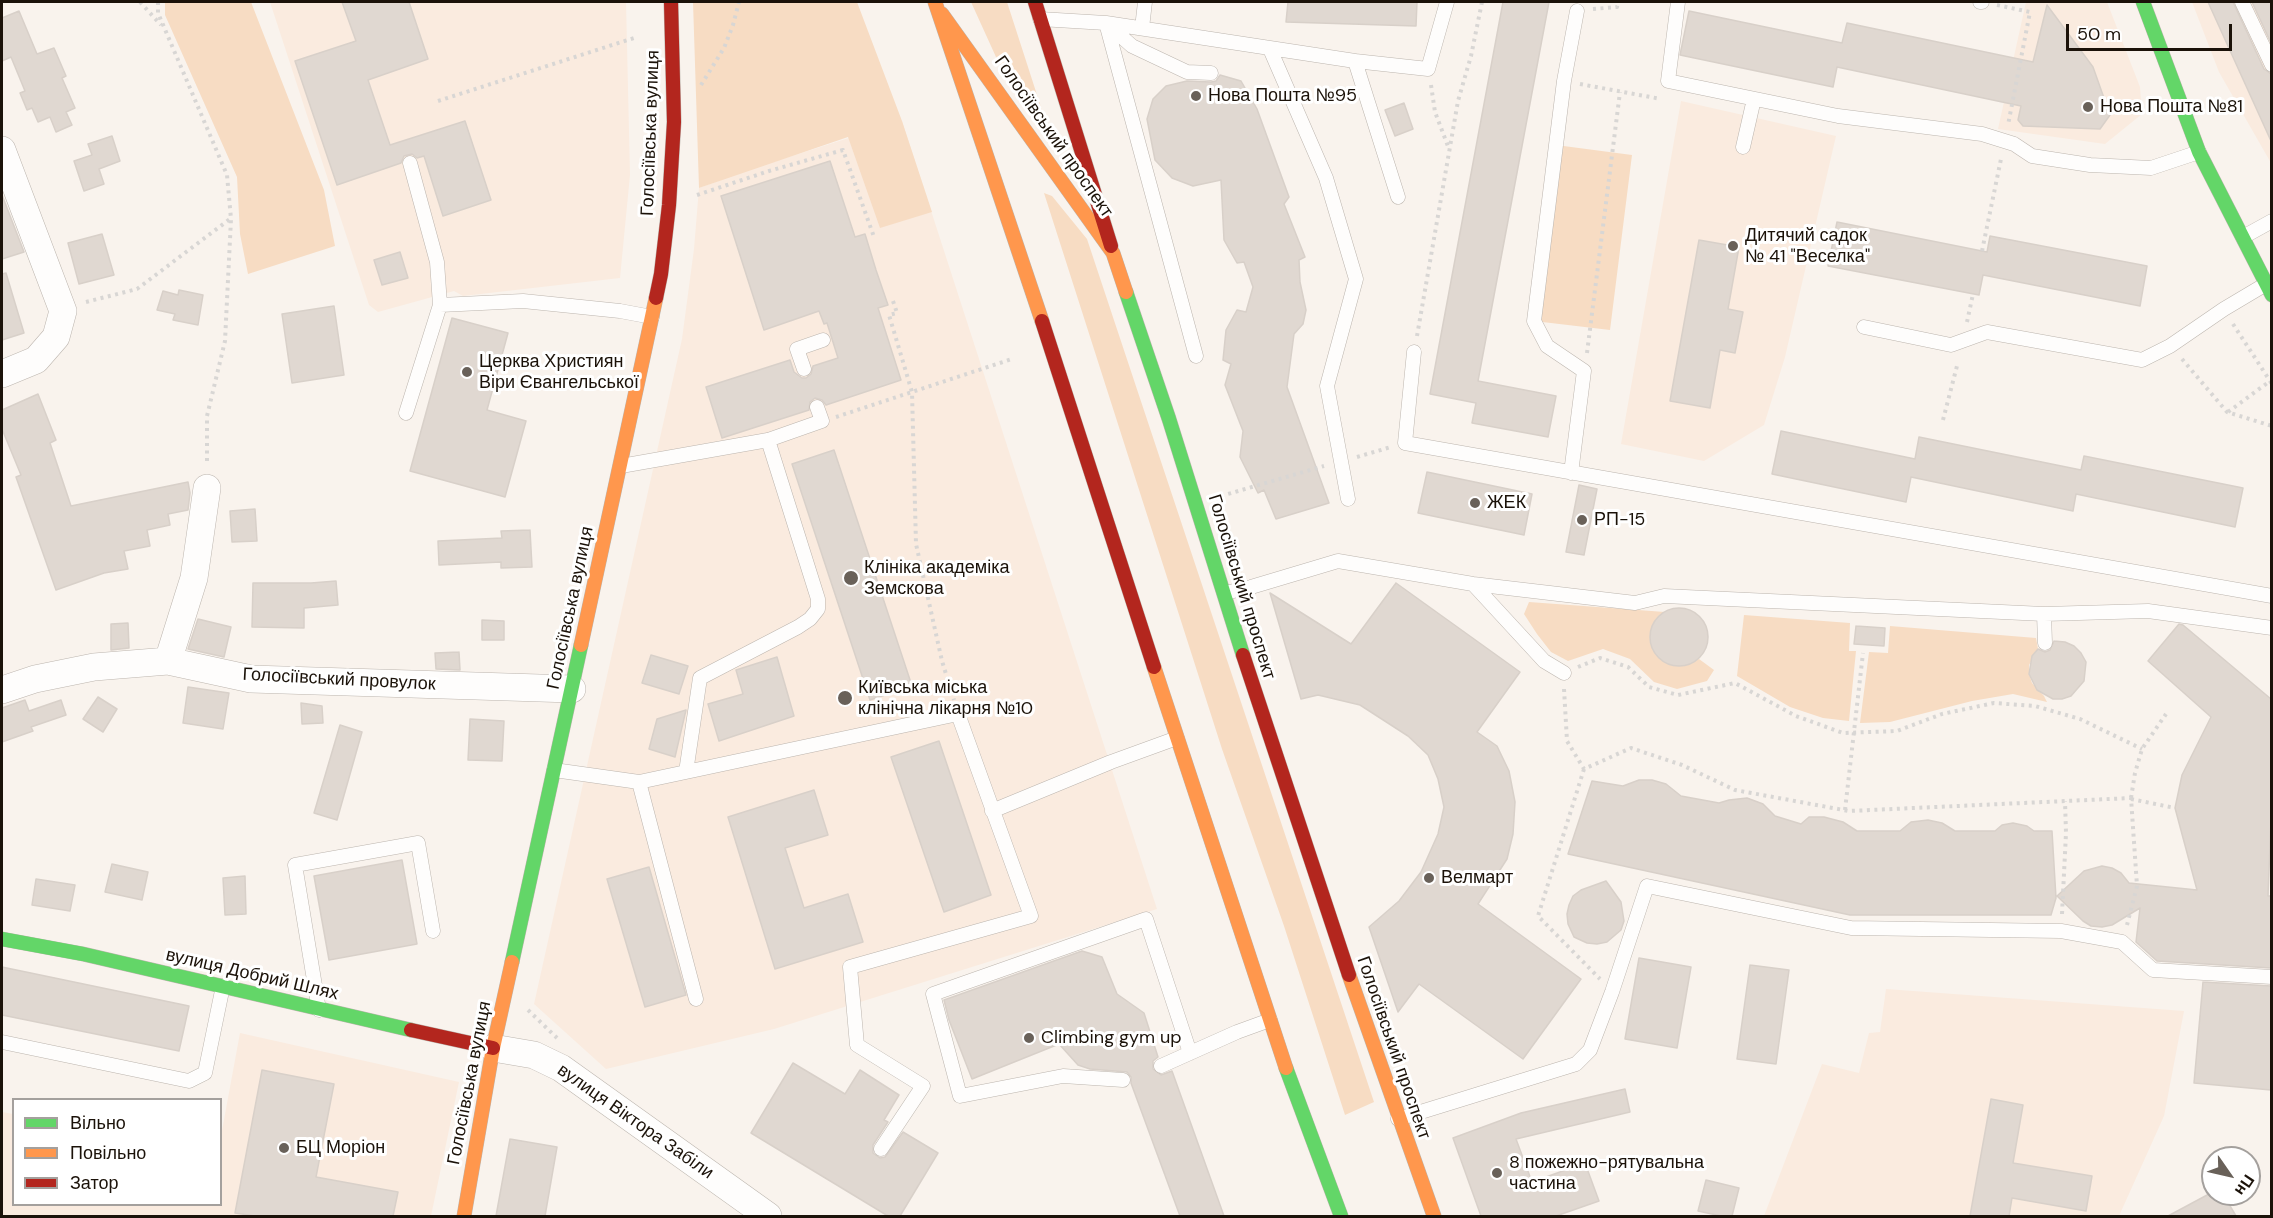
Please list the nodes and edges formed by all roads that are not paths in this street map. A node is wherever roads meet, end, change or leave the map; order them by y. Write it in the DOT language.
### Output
graph roads {
  1 [pos="671,2"];
  2 [pos="1035,2"];
  3 [pos="1145,2"];
  4 [pos="1447,2"];
  5 [pos="1678,2"];
  6 [pos="2143,2"];
  7 [pos="2241,2"];
  8 [pos="936,4"];
  9 [pos="1576,10"];
  10 [pos="1040,19"];
  11 [pos="1106,23"];
  12 [pos="1142,28"];
  13 [pos="1270,49"];
  14 [pos="1355,61"];
  15 [pos="2271,65"];
  16 [pos="1211,73"];
  17 [pos="1754,99"];
  18 [pos="1743,147"];
  19 [pos="2,150"];
  20 [pos="2199,152"];
  21 [pos="410,163"];
  22 [pos="1398,197"];
  23 [pos="2271,221"];
  24 [pos="2243,237"];
  25 [pos="1113,253"];
  26 [pos="2269,290"];
  27 [pos="440,305"];
  28 [pos="652,317"];
  29 [pos="1864,327"];
  30 [pos="823,340"];
  31 [pos="1414,352"];
  32 [pos="1196,356"];
  33 [pos="804,369"];
  34 [pos="2,374"];
  35 [pos="817,407"];
  36 [pos="406,413"];
  37 [pos="768,440"];
  38 [pos="621,466"];
  39 [pos="1572,473"];
  40 [pos="207,488"];
  41 [pos="1348,499"];
  42 [pos="1473,584"];
  43 [pos="1225,593"];
  44 [pos="2271,596"];
  45 [pos="2044,614"];
  46 [pos="2271,628"];
  47 [pos="2045,644"];
  48 [pos="168,662"];
  49 [pos="1563,673"];
  50 [pos="572,689"];
  51 [pos="2,690"];
  52 [pos="1178,738"];
  53 [pos="554,770"];
  54 [pos="686,772"];
  55 [pos="639,782"];
  56 [pos="992,811"];
  57 [pos="433,931"];
  58 [pos="2,939"];
  59 [pos="2271,977"];
  60 [pos="224,986"];
  61 [pos="696,999"];
  62 [pos="319,1010"];
  63 [pos="1270,1020"];
  64 [pos="2,1042"];
  65 [pos="493,1048"];
  66 [pos="1190,1053"];
  67 [pos="1161,1066"];
  68 [pos="1123,1080"];
  69 [pos="1398,1119"];
  70 [pos="881,1149"];
  71 [pos="464,1216"];
  72 [pos="768,1216"];
  73 [pos="1341,1216"];
  74 [pos="1434,1216"];
  1 -- 28 [label="main road, Голосіївська вулиця"];
  2 -- 10 [label="main road"];
  3 -- 12 [label="lane"];
  4 -- 14 [label="lane"];
  5 -- 17 [label="lane"];
  6 -- 20 [label="main road"];
  7 -- 15 [label="lane"];
  8 -- 25 [label="main road, Голосіївський проспект"];
  8 -- 52 [label="main road, Голосіївський проспект"];
  9 -- 39 [label="lane"];
  10 -- 11 [label="lane"];
  10 -- 25 [label="main road"];
  11 -- 12 [label="lane"];
  11 -- 16 [label="lane"];
  11 -- 32 [label="lane"];
  12 -- 13 [label="lane"];
  13 -- 14 [label="lane"];
  13 -- 41 [label="lane"];
  14 -- 22 [label="lane"];
  17 -- 18 [label="lane"];
  17 -- 20 [label="lane"];
  19 -- 34 [label="street"];
  20 -- 24 [label="main road"];
  21 -- 27 [label="lane"];
  23 -- 24 [label="lane"];
  24 -- 26 [label="main road"];
  25 -- 43 [label="main road, Голосіївський проспект"];
  26 -- 29 [label="lane"];
  27 -- 28 [label="lane"];
  27 -- 36 [label="lane"];
  28 -- 38 [label="main road, Голосіївська вулиця"];
  30 -- 33 [label="lane"];
  31 -- 39 [label="lane"];
  35 -- 37 [label="lane"];
  37 -- 38 [label="lane"];
  37 -- 54 [label="lane"];
  38 -- 50 [label="main road, Голосіївська вулиця"];
  39 -- 44 [label="lane"];
  40 -- 48 [label="street"];
  42 -- 43 [label="lane"];
  42 -- 45 [label="lane"];
  42 -- 49 [label="lane"];
  43 -- 69 [label="main road, Голосіївський проспект"];
  45 -- 46 [label="lane"];
  45 -- 47 [label="lane"];
  48 -- 50 [label="street, Голосіївський провулок"];
  48 -- 51 [label="street, Голосіївський провулок"];
  50 -- 53 [label="main road, Голосіївська вулиця"];
  52 -- 56 [label="lane"];
  52 -- 63 [label="main road, Голосіївський проспект"];
  53 -- 55 [label="lane"];
  53 -- 65 [label="main road, Голосіївська вулиця"];
  54 -- 55 [label="lane"];
  54 -- 56 [label="lane"];
  55 -- 61 [label="lane"];
  56 -- 70 [label="lane"];
  57 -- 62 [label="lane"];
  58 -- 60 [label="main road, вулиця Добрий Шлях"];
  59 -- 69 [label="lane"];
  60 -- 62 [label="main road, вулиця Добрий Шлях"];
  60 -- 64 [label="lane"];
  62 -- 65 [label="main road, вулиця Добрий Шлях"];
  63 -- 66 [label="lane"];
  63 -- 73 [label="main road, Голосіївський проспект"];
  65 -- 71 [label="main road, Голосіївська вулиця"];
  65 -- 72 [label="street, вулиця Віктора Забіли"];
  66 -- 67 [label="lane"];
  66 -- 68 [label="lane"];
  69 -- 74 [label="main road, Голосіївський проспект"];
}
